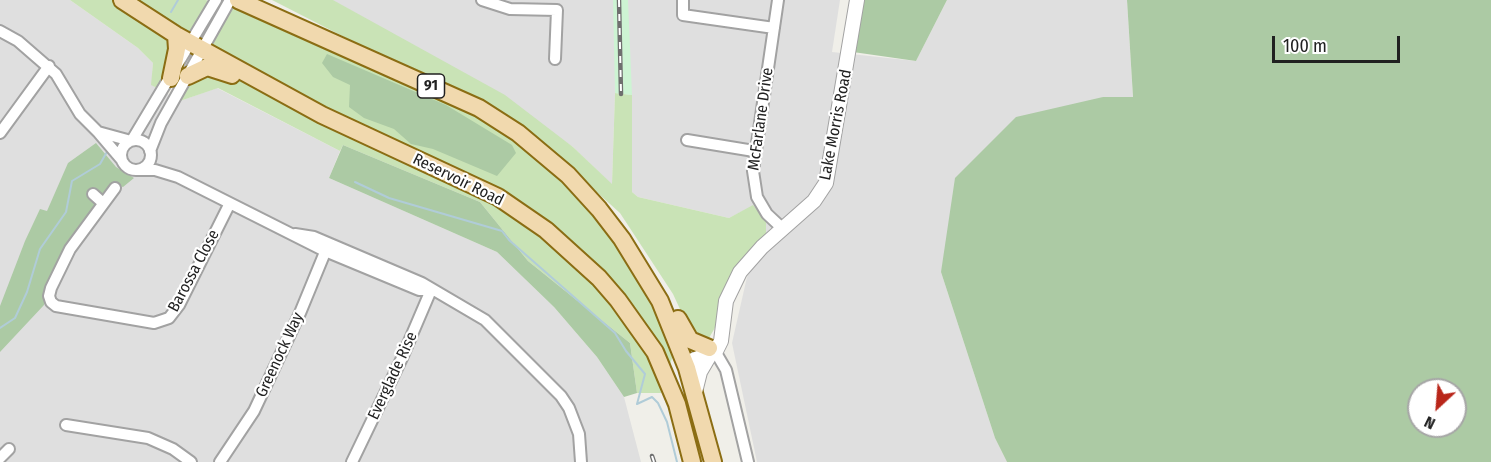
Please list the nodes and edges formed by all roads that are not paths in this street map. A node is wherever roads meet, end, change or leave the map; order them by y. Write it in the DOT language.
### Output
graph roads {
  1 [pos="122,0"];
  2 [pos="216,0"];
  3 [pos="230,0"];
  4 [pos="238,0"];
  5 [pos="482,0"];
  6 [pos="683,0"];
  7 [pos="778,0"];
  8 [pos="857,0"];
  9 [pos="774,28"];
  10 [pos="0,32"];
  11 [pos="190,43"];
  12 [pos="555,59"];
  13 [pos="49,66"];
  14 [pos="188,76"];
  15 [pos="171,78"];
  16 [pos="322,115"];
  17 [pos="98,132"];
  18 [pos="0,133"];
  19 [pos="131,140"];
  20 [pos="687,140"];
  21 [pos="754,151"];
  22 [pos="151,152"];
  23 [pos="121,159"];
  24 [pos="139,170"];
  25 [pos="178,177"];
  26 [pos="576,183"];
  27 [pos="115,188"];
  28 [pos="93,194"];
  29 [pos="103,202"];
  30 [pos="229,205"];
  31 [pos="783,229"];
  32 [pos="327,247"];
  33 [pos="431,290"];
  34 [pos="711,350"];
  35 [pos="655,352"];
  36 [pos="682,361"];
  37 [pos="695,392"];
  38 [pos="66,425"];
  39 [pos="9,449"];
  40 [pos="0,458"];
  41 [pos="191,462"];
  42 [pos="220,462"];
  43 [pos="352,462"];
  44 [pos="581,462"];
  45 [pos="692,462"];
  46 [pos="699,462"];
  47 [pos="713,462"];
  48 [pos="748,462"];
  1 -- 11 [label="main road, Reservoir Road"];
  2 -- 11 [label="street"];
  3 -- 11 [label="street"];
  4 -- 26 [label="main road, 91"];
  5 -- 12 [label="street"];
  6 -- 9 [label="street"];
  7 -- 9 [label="street, McFarlane Drive"];
  8 -- 31 [label="street, Lake Morris Road"];
  9 -- 21 [label="street, McFarlane Drive"];
  10 -- 13 [label="street"];
  11 -- 14 [label="street"];
  11 -- 15 [label="main road"];
  11 -- 16 [label="main road, Reservoir Road"];
  13 -- 17 [label="street"];
  13 -- 18 [label="street"];
  14 -- 16 [label="main road"];
  14 -- 22 [label="street"];
  15 -- 19 [label="street"];
  16 -- 35 [label="main road, Reservoir Road"];
  17 -- 19 [label="street"];
  17 -- 23 [label="street"];
  19 -- 22 [label="street"];
  19 -- 23 [label="street"];
  20 -- 21 [label="street"];
  21 -- 31 [label="street, McFarlane Drive"];
  22 -- 24 [label="street"];
  22 -- 25 [label="street"];
  23 -- 24 [label="street"];
  24 -- 25 [label="street"];
  25 -- 30 [label="street"];
  26 -- 34 [label="main road"];
  26 -- 36 [label="main road, 91"];
  27 -- 29 [label="street, Barossa Close"];
  28 -- 29 [label="street"];
  29 -- 30 [label="street, Barossa Close"];
  30 -- 32 [label="street"];
  31 -- 34 [label="street, Lake Morris Road"];
  32 -- 33 [label="street"];
  32 -- 42 [label="street, Greenock Way"];
  33 -- 43 [label="street, Everglade Rise"];
  33 -- 44 [label="street"];
  34 -- 36 [label="street"];
  34 -- 37 [label="street, Lake Morris Road"];
  34 -- 48 [label="street"];
  35 -- 36 [label="main road"];
  35 -- 45 [label="main road, Reservoir Road"];
  36 -- 37 [label="main road"];
  36 -- 46 [label="main road"];
  37 -- 47 [label="main road"];
  38 -- 41 [label="street"];
  39 -- 40 [label="street"];
}
